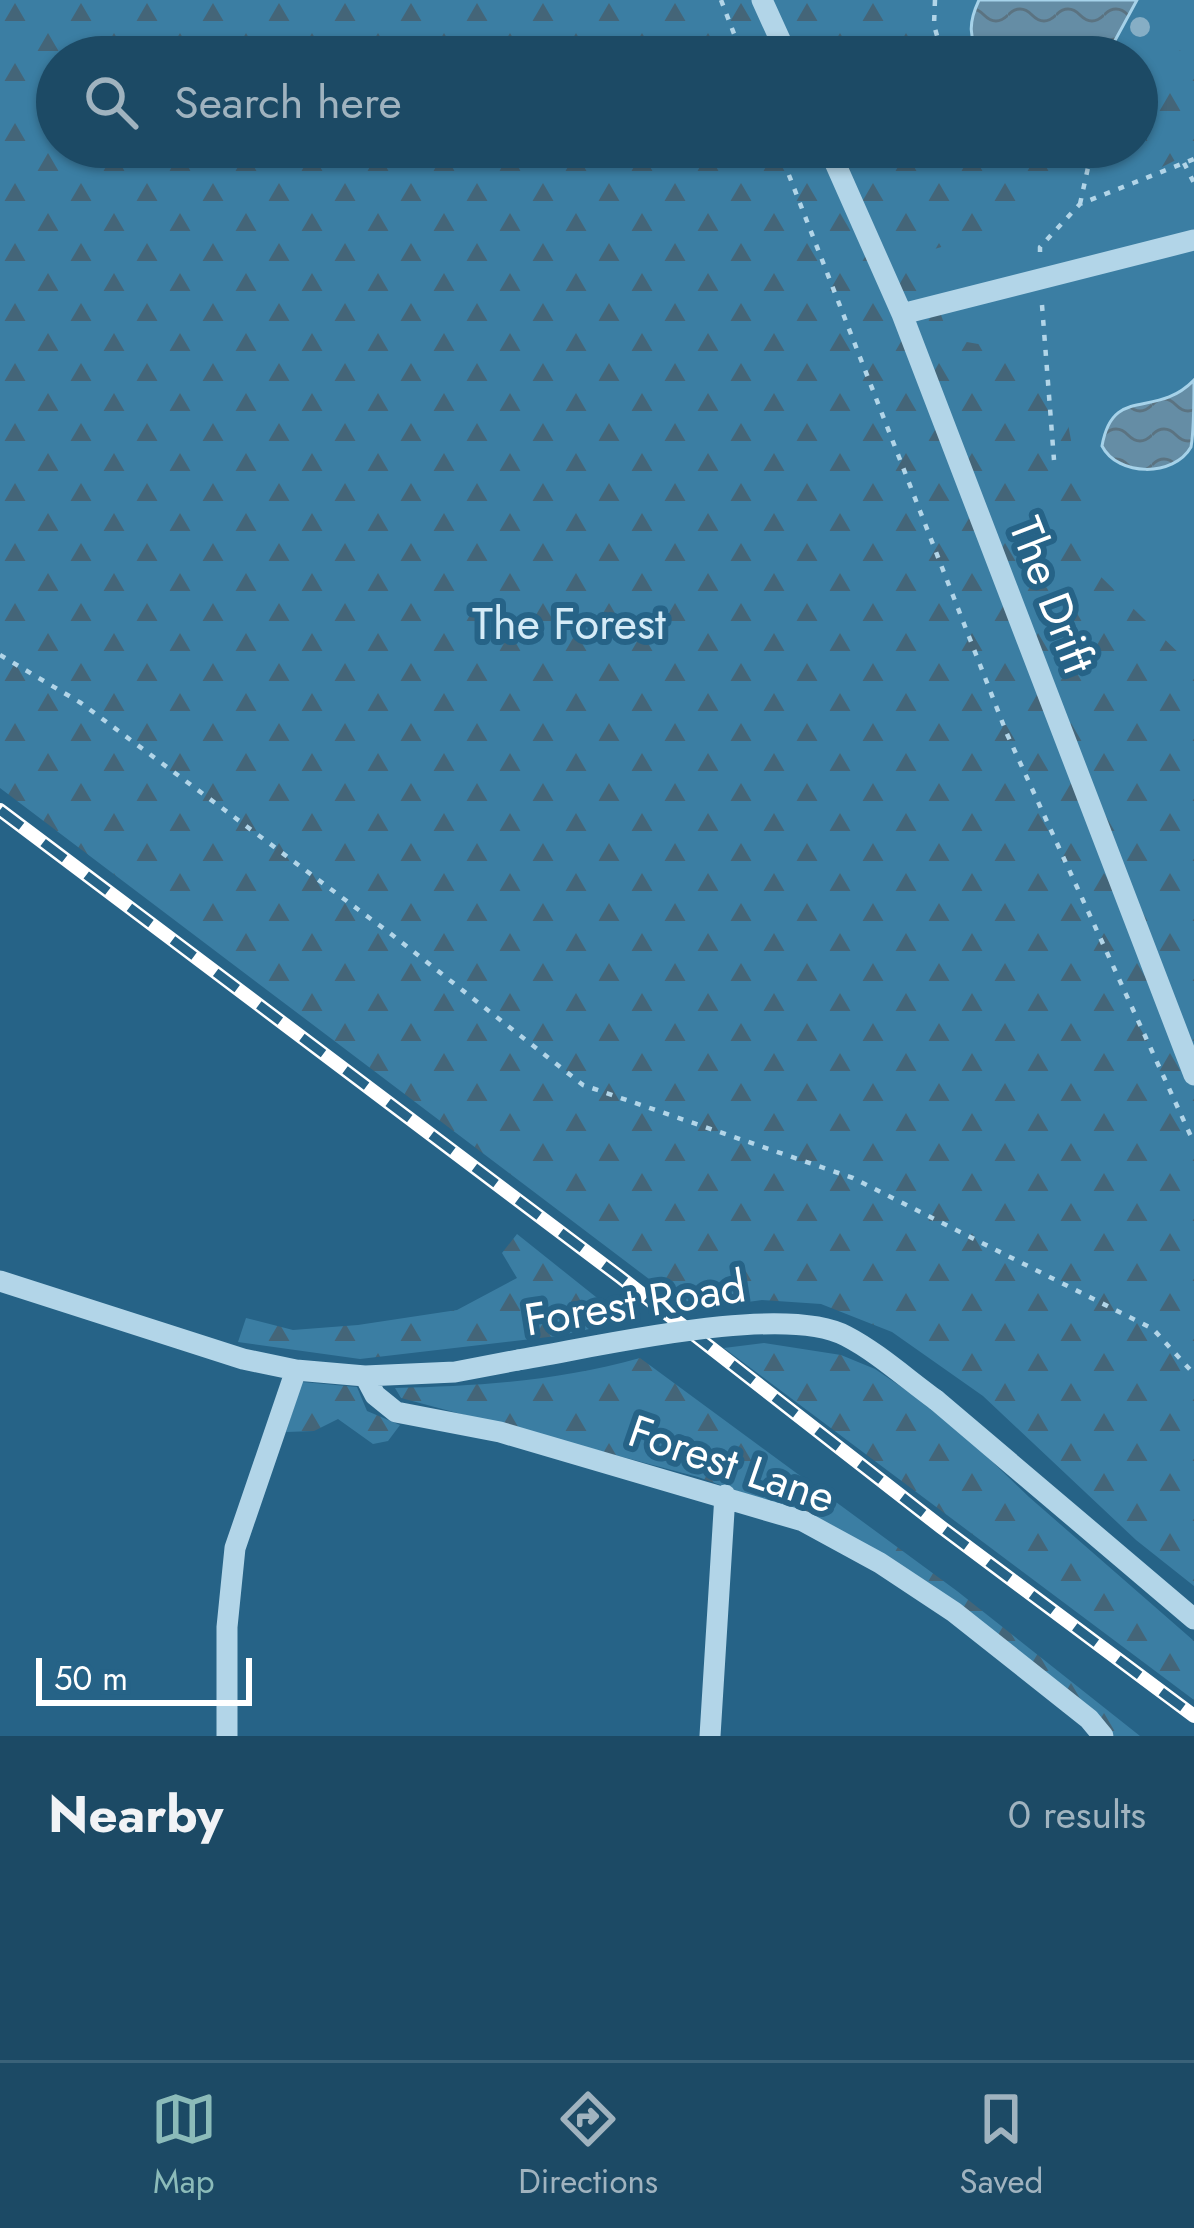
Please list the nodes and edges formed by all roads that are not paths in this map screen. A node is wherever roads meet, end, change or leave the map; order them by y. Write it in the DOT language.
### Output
graph roads {
  1 [pos="762,0"];
  2 [pos="778,36"];
  3 [pos="837,168"];
  4 [pos="1194,240"];
  5 [pos="902,314"];
  6 [pos="1194,1076"];
  7 [pos="0,1281"];
  8 [pos="296,1370"];
  9 [pos="365,1376"];
  10 [pos="725,1496"];
  11 [pos="1194,1619"];
  12 [pos="227,1736"];
  13 [pos="710,1736"];
  14 [pos="1103,1736"];
  1 -- 2 [label="street"];
  3 -- 5 [label="street, The Drift"];
  4 -- 5 [label="street"];
  5 -- 6 [label="street, The Drift"];
  7 -- 8 [label="street, Forest Road"];
  8 -- 9 [label="street, Forest Road"];
  8 -- 12 [label="street"];
  9 -- 10 [label="street, Forest Lane"];
  9 -- 11 [label="street, Forest Road, bridge"];
  10 -- 13 [label="street"];
  10 -- 14 [label="street, Forest Lane"];
}
